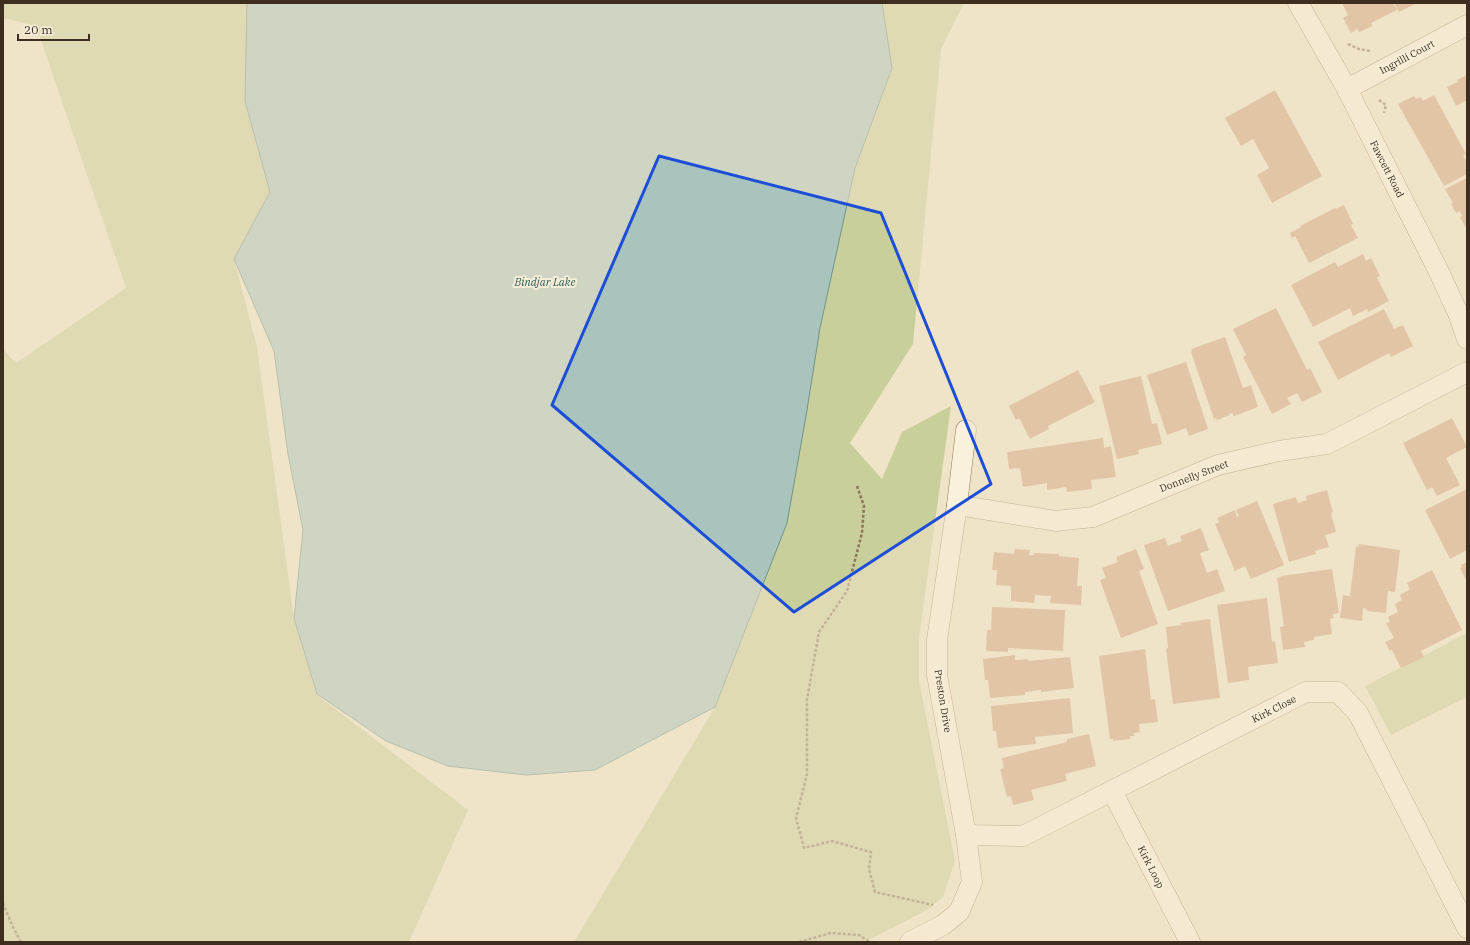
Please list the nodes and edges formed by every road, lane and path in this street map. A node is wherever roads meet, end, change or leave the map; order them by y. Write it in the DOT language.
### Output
graph roads {
  1 [pos="1298,3"];
  2 [pos="1467,25"];
  3 [pos="1342,42"];
  4 [pos="1372,51"];
  5 [pos="1346,89"];
  6 [pos="1467,340"];
  7 [pos="1467,372"];
  8 [pos="966,430"];
  9 [pos="857,486"];
  10 [pos="957,505"];
  11 [pos="1112,791"];
  12 [pos="966,835"];
  13 [pos="3,903"];
  14 [pos="959,912"];
  15 [pos="1467,928"];
  16 [pos="21,942"];
  17 [pos="799,942"];
  18 [pos="870,942"];
  19 [pos="910,942"];
  20 [pos="1190,942"];
  1 -- 5 [label="street, Fawcett Road"];
  2 -- 5 [label="street, Ingrilli Court"];
  3 -- 4 [label="path"];
  5 -- 6 [label="street, Fawcett Road"];
  7 -- 10 [label="street, Donnelly Street"];
  8 -- 10 [label="street, Preston Drive"];
  9 -- 14 [label="path"];
  10 -- 12 [label="street, Preston Drive"];
  11 -- 12 [label="street, Kirk Close"];
  11 -- 15 [label="street, Kirk Close"];
  11 -- 20 [label="street, Kirk Loop"];
  12 -- 14 [label="street, Preston Drive"];
  13 -- 16 [label="path"];
  14 -- 19 [label="street, Preston Drive"];
  17 -- 18 [label="path"];
}
